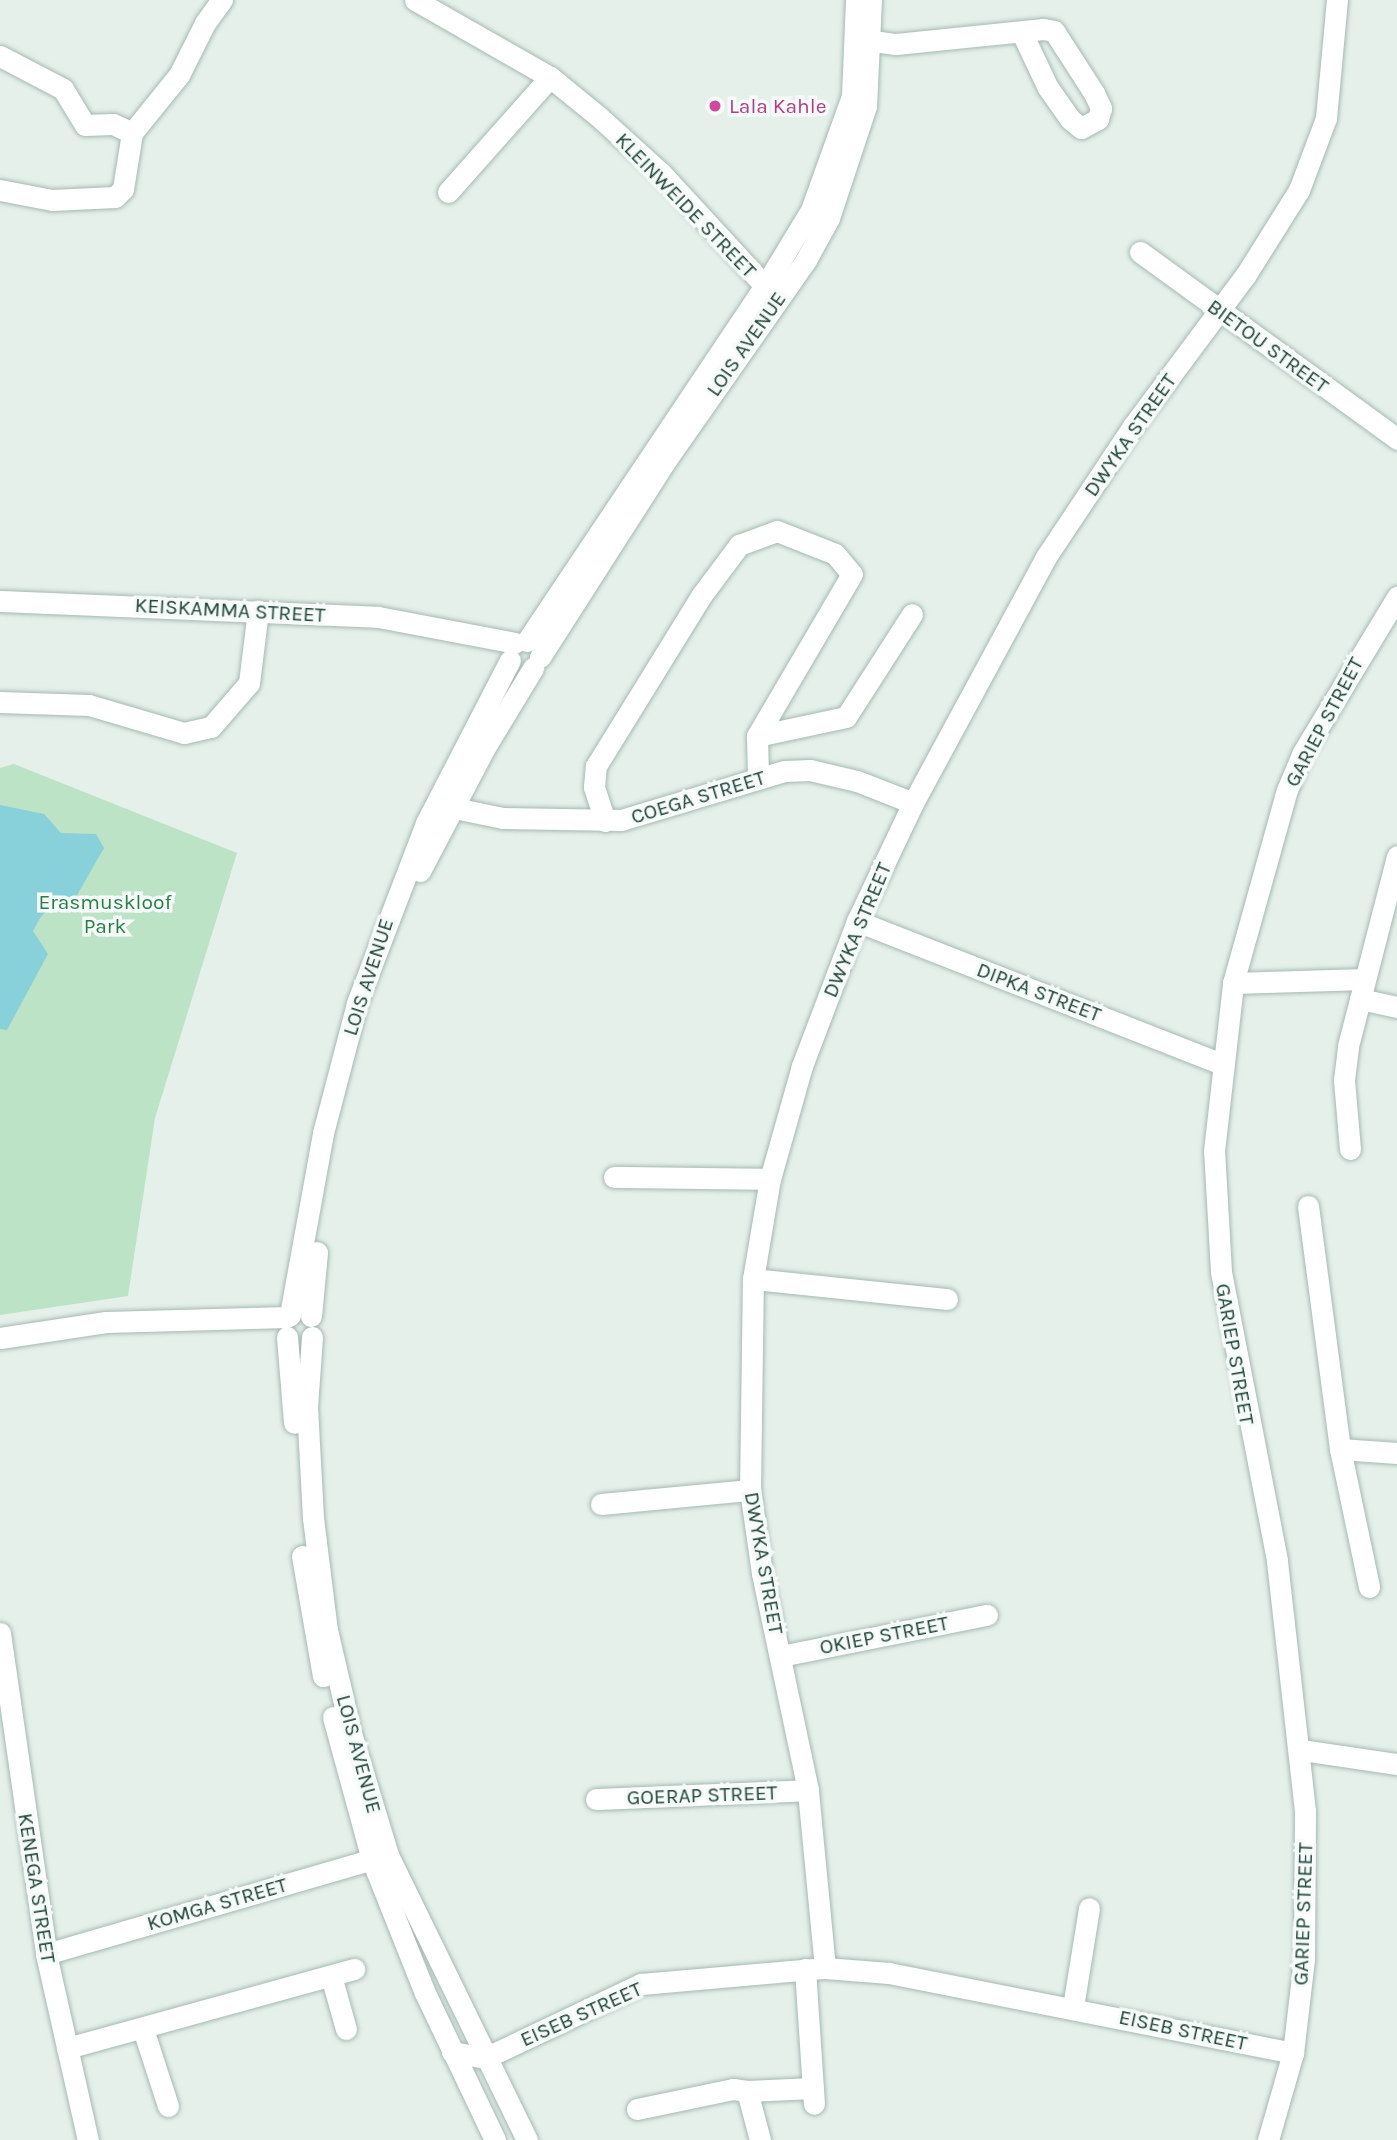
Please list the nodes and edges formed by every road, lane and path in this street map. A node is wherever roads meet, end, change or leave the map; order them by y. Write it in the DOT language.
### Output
graph roads {
  1 [pos="222,0"];
  2 [pos="856,0"];
  3 [pos="871,0"];
  4 [pos="1337,0"];
  5 [pos="426,1"];
  6 [pos="1022,33"];
  7 [pos="864,40"];
  8 [pos="0,57"];
  9 [pos="550,77"];
  10 [pos="132,133"];
  11 [pos="0,190"];
  12 [pos="448,192"];
  13 [pos="1140,252"];
  14 [pos="771,293"];
  15 [pos="1220,312"];
  16 [pos="1397,439"];
  17 [pos="1397,597"];
  18 [pos="0,601"];
  19 [pos="258,611"];
  20 [pos="912,614"];
  21 [pos="522,654"];
  22 [pos="0,702"];
  23 [pos="757,736"];
  24 [pos="758,778"];
  25 [pos="914,803"];
  26 [pos="444,806"];
  27 [pos="605,821"];
  28 [pos="1397,856"];
  29 [pos="857,921"];
  30 [pos="1233,983"];
  31 [pos="1363,989"];
  32 [pos="1397,1007"];
  33 [pos="1221,1063"];
  34 [pos="1350,1150"];
  35 [pos="614,1177"];
  36 [pos="770,1179"];
  37 [pos="1308,1206"];
  38 [pos="754,1279"];
  39 [pos="947,1299"];
  40 [pos="287,1326"];
  41 [pos="312,1326"];
  42 [pos="0,1338"];
  43 [pos="1340,1449"];
  44 [pos="1397,1452"];
  45 [pos="750,1490"];
  46 [pos="601,1504"];
  47 [pos="1369,1587"];
  48 [pos="987,1615"];
  49 [pos="0,1633"];
  50 [pos="781,1656"];
  51 [pos="1301,1750"];
  52 [pos="1397,1763"];
  53 [pos="808,1790"];
  54 [pos="596,1800"];
  55 [pos="380,1857"];
  56 [pos="1089,1908"];
  57 [pos="46,1954"];
  58 [pos="815,1968"];
  59 [pos="354,1969"];
  60 [pos="331,1976"];
  61 [pos="1073,2007"];
  62 [pos="143,2029"];
  63 [pos="346,2029"];
  64 [pos="67,2048"];
  65 [pos="452,2052"];
  66 [pos="1293,2053"];
  67 [pos="485,2058"];
  68 [pos="469,2090"];
  69 [pos="747,2091"];
  70 [pos="168,2106"];
  71 [pos="637,2109"];
  72 [pos="88,2140"];
  73 [pos="495,2140"];
  74 [pos="527,2140"];
  75 [pos="760,2140"];
  76 [pos="1268,2140"];
  1 -- 10 [label="street"];
  2 -- 7 [label="street, LOIS AVENUE"];
  3 -- 7 [label="street, LOIS AVENUE"];
  4 -- 15 [label="street, DWYKA STREET"];
  5 -- 9 [label="street, KLEINWEIDE STREET"];
  6 -- 6 [label="street"];
  6 -- 7 [label="street"];
  7 -- 14 [label="street, LOIS AVENUE"];
  8 -- 10 [label="street"];
  9 -- 12 [label="street"];
  9 -- 14 [label="street, KLEINWEIDE STREET"];
  10 -- 11 [label="street"];
  13 -- 15 [label="street, BIETOU STREET"];
  14 -- 21 [label="street, LOIS AVENUE"];
  15 -- 16 [label="street, BIETOU STREET"];
  15 -- 25 [label="street, DWYKA STREET"];
  17 -- 30 [label="street, GARIEP STREET"];
  18 -- 19 [label="street, KEISKAMMA STREET"];
  19 -- 21 [label="street, KEISKAMMA STREET"];
  19 -- 22 [label="street"];
  20 -- 23 [label="street"];
  21 -- 26 [label="street, LOIS AVENUE"];
  23 -- 24 [label="street"];
  23 -- 27 [label="street"];
  24 -- 25 [label="street, COEGA STREET"];
  24 -- 27 [label="street, COEGA STREET"];
  25 -- 29 [label="street, DWYKA STREET"];
  26 -- 27 [label="street, COEGA STREET"];
  26 -- 40 [label="street, LOIS AVENUE"];
  26 -- 41 [label="street, LOIS AVENUE"];
  28 -- 31 [label="street"];
  29 -- 33 [label="street, DIPKA STREET"];
  29 -- 36 [label="street, DWYKA STREET"];
  30 -- 31 [label="street"];
  30 -- 33 [label="street, GARIEP STREET"];
  31 -- 32 [label="street"];
  31 -- 34 [label="street"];
  33 -- 51 [label="street, GARIEP STREET"];
  35 -- 36 [label="street"];
  36 -- 38 [label="street, DWYKA STREET"];
  37 -- 43 [label="street"];
  38 -- 39 [label="street"];
  38 -- 45 [label="street, DWYKA STREET"];
  40 -- 41 [label="street"];
  40 -- 41 [label="street"];
  40 -- 42 [label="street"];
  40 -- 55 [label="street, LOIS AVENUE"];
  41 -- 55 [label="street, LOIS AVENUE"];
  43 -- 44 [label="street"];
  43 -- 47 [label="street"];
  45 -- 46 [label="street"];
  45 -- 50 [label="street, DWYKA STREET"];
  48 -- 50 [label="street, OKIEP STREET"];
  49 -- 57 [label="street, KENEGA STREET"];
  50 -- 53 [label="street, DWYKA STREET"];
  51 -- 52 [label="street"];
  51 -- 66 [label="street, GARIEP STREET"];
  53 -- 54 [label="street, GOERAP STREET"];
  53 -- 58 [label="street, DWYKA STREET"];
  55 -- 57 [label="street, KOMGA STREET"];
  55 -- 65 [label="street, LOIS AVENUE"];
  55 -- 67 [label="street, LOIS AVENUE"];
  56 -- 61 [label="street"];
  57 -- 64 [label="street, KENEGA STREET"];
  58 -- 61 [label="street, EISEB STREET"];
  58 -- 67 [label="street, EISEB STREET"];
  58 -- 69 [label="street"];
  59 -- 60 [label="street"];
  60 -- 62 [label="street"];
  60 -- 63 [label="street"];
  61 -- 66 [label="street, EISEB STREET"];
  62 -- 64 [label="street"];
  62 -- 70 [label="street"];
  64 -- 72 [label="street, KENEGA STREET"];
  65 -- 67 [label="street"];
  65 -- 68 [label="street, LOIS AVENUE"];
  66 -- 76 [label="street, GARIEP STREET"];
  67 -- 68 [label="street"];
  67 -- 74 [label="street, LOIS AVENUE"];
  68 -- 73 [label="street, LOIS AVENUE"];
  69 -- 71 [label="street"];
  69 -- 75 [label="street"];
}
